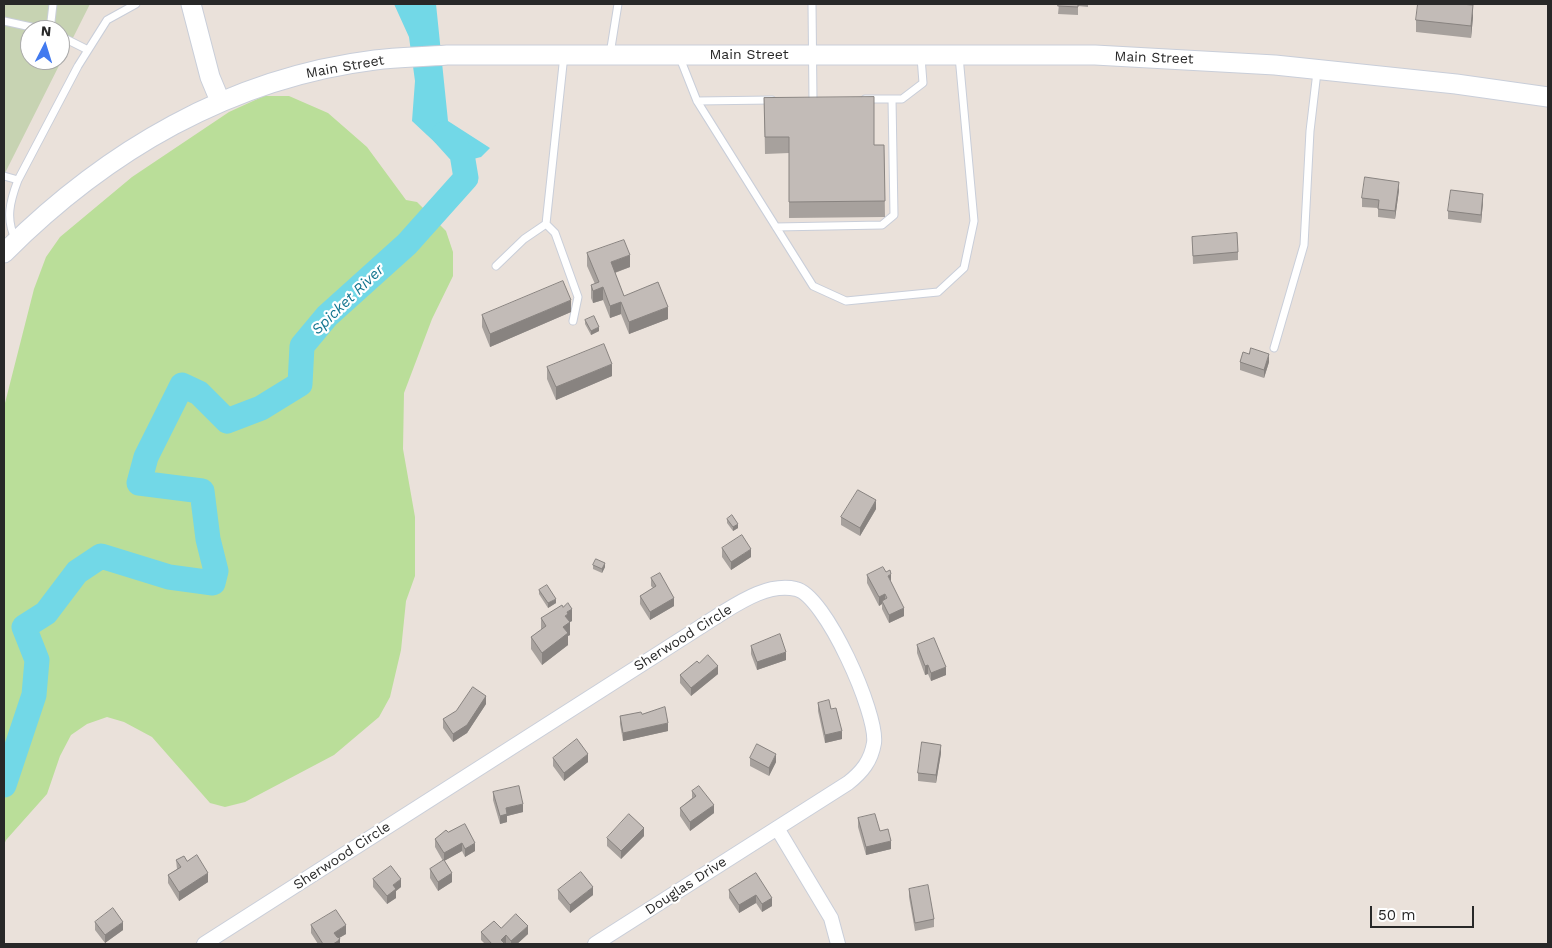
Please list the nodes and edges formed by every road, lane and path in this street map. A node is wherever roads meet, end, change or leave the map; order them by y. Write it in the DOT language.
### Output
graph roads {
  1 [pos="53,4"];
  2 [pos="136,4"];
  3 [pos="190,4"];
  4 [pos="618,4"];
  5 [pos="812,4"];
  6 [pos="51,20"];
  7 [pos="4,21"];
  8 [pos="20,25"];
  9 [pos="70,41"];
  10 [pos="88,50"];
  11 [pos="920,54"];
  12 [pos="959,54"];
  13 [pos="564,55"];
  14 [pos="610,55"];
  15 [pos="679,55"];
  16 [pos="812,55"];
  17 [pos="1318,69"];
  18 [pos="1548,97"];
  19 [pos="853,99"];
  20 [pos="892,99"];
  21 [pos="784,100"];
  22 [pos="804,100"];
  23 [pos="813,100"];
  24 [pos="823,100"];
  25 [pos="220,101"];
  26 [pos="697,101"];
  27 [pos="4,176"];
  28 [pos="18,180"];
  29 [pos="546,224"];
  30 [pos="776,227"];
  31 [pos="10,247"];
  32 [pos="496,266"];
  33 [pos="573,321"];
  34 [pos="1274,348"];
  35 [pos="777,828"];
  36 [pos="204,944"];
  37 [pos="595,944"];
  38 [pos="838,944"];
  1 -- 6 [label="lane"];
  2 -- 10 [label="lane"];
  3 -- 25 [label="main road"];
  4 -- 14 [label="lane"];
  5 -- 16 [label="lane"];
  7 -- 8 [label="lane"];
  9 -- 10 [label="lane"];
  10 -- 28 [label="lane"];
  11 -- 12 [label="main road, Main Street"];
  11 -- 16 [label="main road, Main Street"];
  11 -- 20 [label="lane"];
  12 -- 17 [label="main road, Main Street"];
  12 -- 30 [label="lane"];
  13 -- 14 [label="main road, Main Street"];
  13 -- 25 [label="main road, Main Street"];
  13 -- 29 [label="lane"];
  14 -- 15 [label="main road, Main Street"];
  15 -- 16 [label="main road, Main Street"];
  15 -- 26 [label="lane"];
  16 -- 23 [label="lane"];
  17 -- 18 [label="main road, Main Street"];
  17 -- 34 [label="lane"];
  19 -- 20 [label="lane"];
  20 -- 30 [label="lane"];
  21 -- 26 [label="lane"];
  22 -- 23 [label="lane"];
  23 -- 24 [label="lane"];
  25 -- 31 [label="main road, Main Street"];
  26 -- 30 [label="lane"];
  27 -- 28 [label="lane"];
  28 -- 31 [label="lane"];
  29 -- 32 [label="lane"];
  29 -- 33 [label="lane"];
  35 -- 36 [label="street, Sherwood Circle"];
  35 -- 37 [label="street, Douglas Drive"];
  35 -- 38 [label="street"];
}
